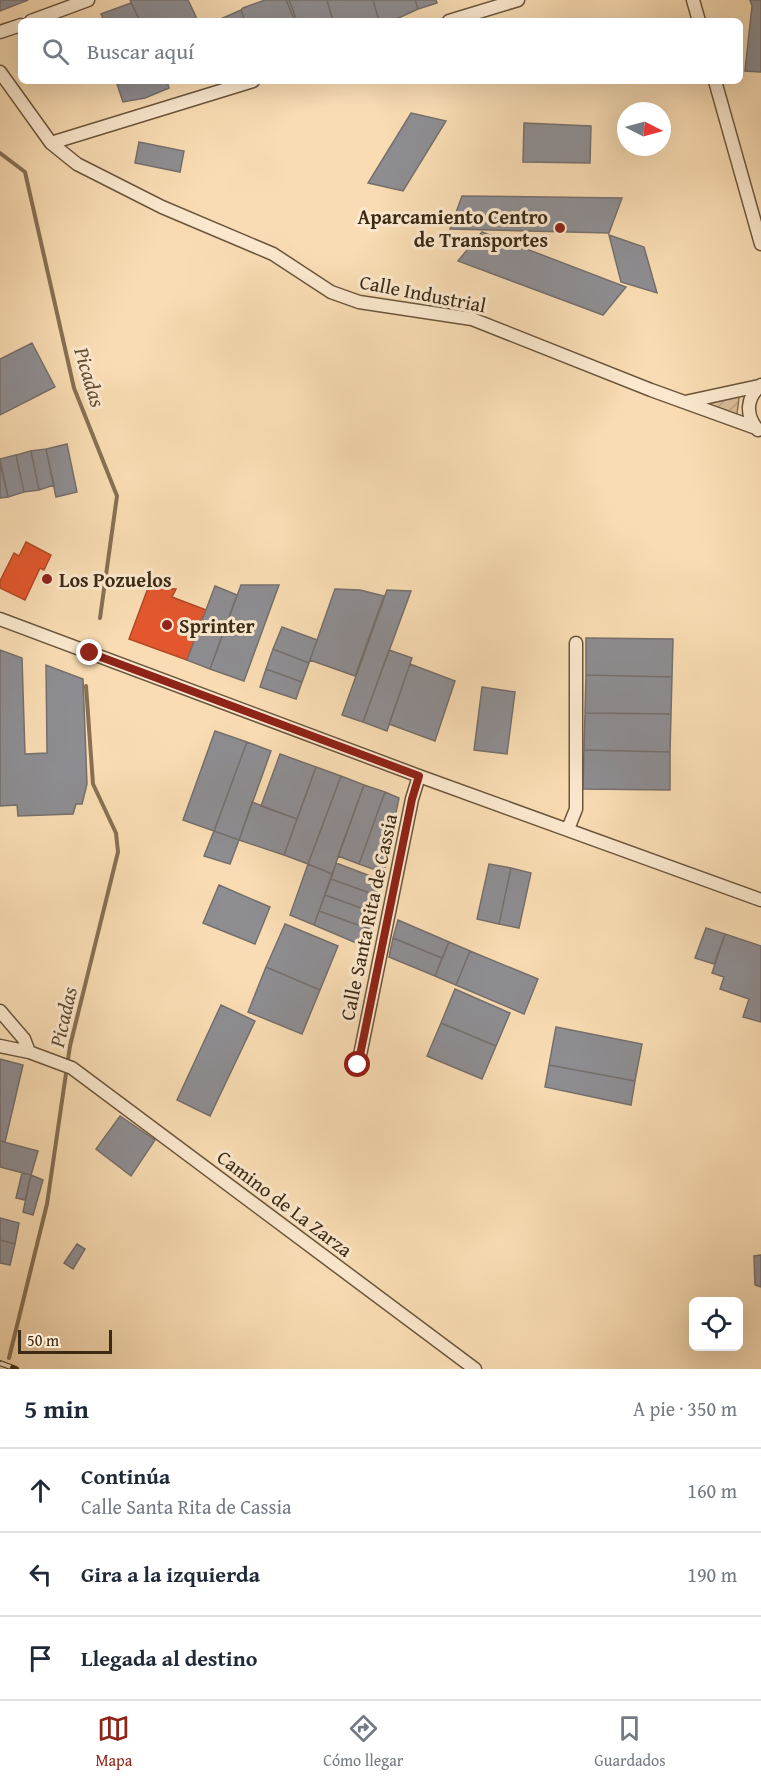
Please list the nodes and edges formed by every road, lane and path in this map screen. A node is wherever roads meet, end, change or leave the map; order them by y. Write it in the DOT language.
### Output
graph roads {
  1 [pos="88,0"];
  2 [pos="518,0"];
  3 [pos="693,0"];
  4 [pos="39,18"];
  5 [pos="459,18"];
  6 [pos="698,18"];
  7 [pos="18,26"];
  8 [pos="0,32"];
  9 [pos="0,72"];
  10 [pos="243,84"];
  11 [pos="716,84"];
  12 [pos="51,143"];
  13 [pos="761,244"];
  14 [pos="760,386"];
  15 [pos="685,402"];
  16 [pos="758,430"];
  17 [pos="0,619"];
  18 [pos="576,643"];
  19 [pos="419,776"];
  20 [pos="568,829"];
  21 [pos="761,900"];
  22 [pos="0,1011"];
  23 [pos="0,1046"];
  24 [pos="29,1052"];
  25 [pos="358,1065"];
  26 [pos="474,1369"];
  1 -- 4 [label="street"];
  2 -- 5 [label="street"];
  3 -- 6 [label="street"];
  7 -- 8 [label="street"];
  9 -- 12 [label="street, Calle Industrial"];
  10 -- 12 [label="street"];
  11 -- 13 [label="street"];
  12 -- 15 [label="street, Calle Industrial"];
  14 -- 15 [label="street"];
  14 -- 16 [label="street"];
  15 -- 16 [label="street, Calle Industrial"];
  17 -- 19 [label="street"];
  18 -- 20 [label="street"];
  19 -- 20 [label="street"];
  19 -- 25 [label="street, Calle Santa Rita de Cassia"];
  20 -- 21 [label="street"];
  22 -- 24 [label="street"];
  23 -- 24 [label="street, Camino de La Zarza"];
  24 -- 26 [label="street, Camino de La Zarza"];
}
